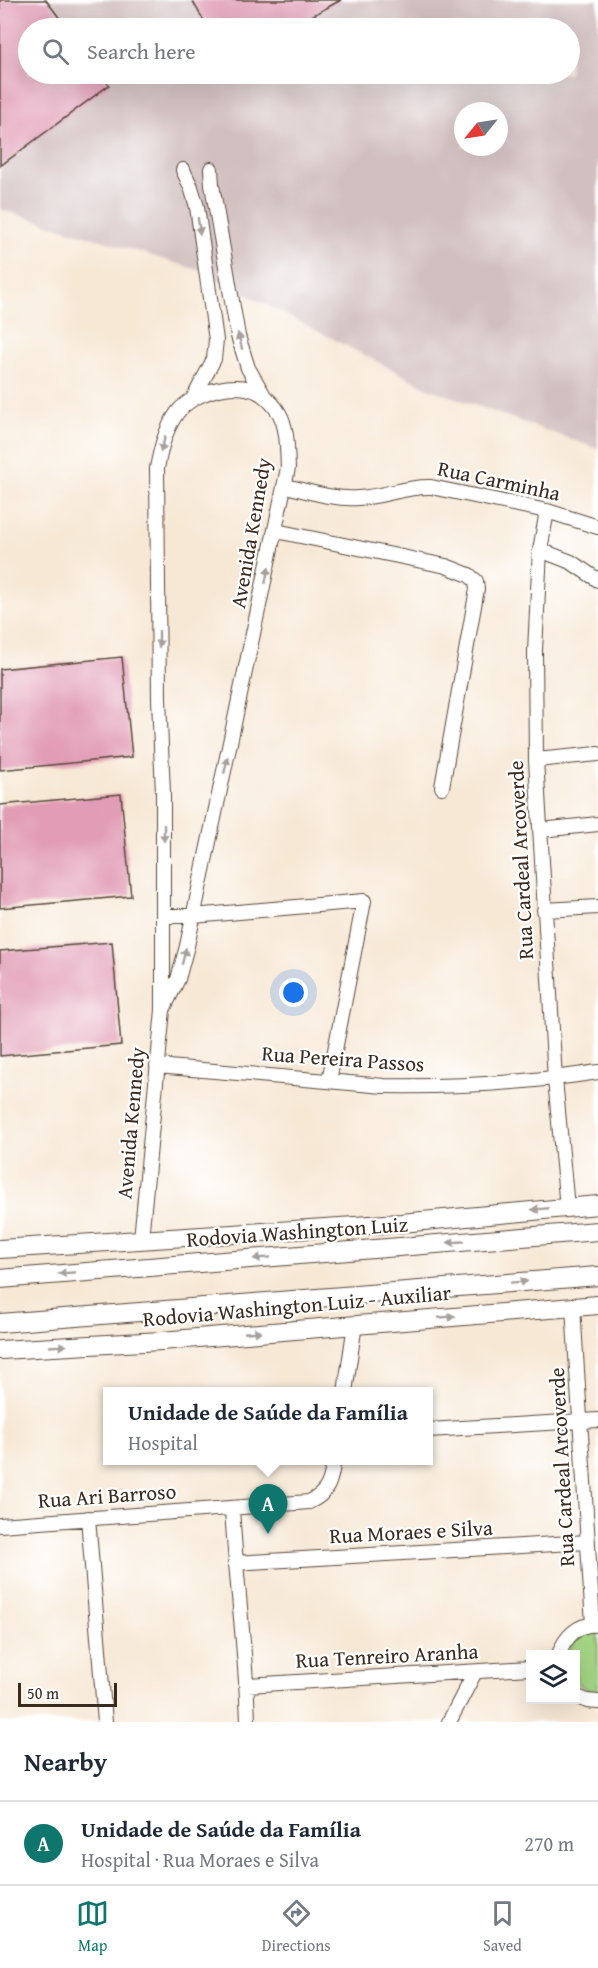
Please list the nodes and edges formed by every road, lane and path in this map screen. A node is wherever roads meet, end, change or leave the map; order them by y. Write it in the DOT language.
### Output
graph roads {
  1 [pos="211,169"];
  2 [pos="183,170"];
  3 [pos="263,394"];
  4 [pos="194,396"];
  5 [pos="285,486"];
  6 [pos="547,511"];
  7 [pos="598,527"];
  8 [pos="276,531"];
  9 [pos="540,550"];
  10 [pos="598,580"];
  11 [pos="598,754"];
  12 [pos="536,760"];
  13 [pos="442,787"];
  14 [pos="598,824"];
  15 [pos="541,830"];
  16 [pos="598,907"];
  17 [pos="543,910"];
  18 [pos="164,916"];
  19 [pos="193,916"];
  20 [pos="163,1010"];
  21 [pos="157,1066"];
  22 [pos="598,1072"];
  23 [pos="555,1078"];
  24 [pos="329,1081"];
  25 [pos="598,1205"];
  26 [pos="567,1208"];
  27 [pos="401,1223"];
  28 [pos="598,1231"];
  29 [pos="552,1234"];
  30 [pos="141,1239"];
  31 [pos="0,1249"];
  32 [pos="598,1276"];
  33 [pos="0,1279"];
  34 [pos="598,1305"];
  35 [pos="573,1306"];
  36 [pos="0,1323"];
  37 [pos="355,1324"];
  38 [pos="0,1350"];
  39 [pos="346,1387"];
  40 [pos="598,1420"];
  41 [pos="581,1421"];
  42 [pos="433,1430"];
  43 [pos="333,1465"];
  44 [pos="232,1508"];
  45 [pos="88,1518"];
  46 [pos="0,1525"];
  47 [pos="588,1542"];
  48 [pos="235,1563"];
  49 [pos="595,1624"];
  50 [pos="561,1650"];
  51 [pos="526,1668"];
  52 [pos="475,1672"];
  53 [pos="247,1685"];
  54 [pos="580,1698"];
  55 [pos="598,1702"];
  56 [pos="105,1722"];
  57 [pos="248,1722"];
  58 [pos="449,1722"];
  3 -- 1 [label="street, Avenida Kennedy, one-way"];
  2 -- 4 [label="street, Avenida Kennedy, one-way"];
  3 -- 4 [label="street"];
  3 -- 5 [label="street, Avenida Kennedy"];
  4 -- 18 [label="street, Avenida Kennedy, one-way"];
  5 -- 6 [label="street, Rua Carminha"];
  5 -- 8 [label="street, Avenida Kennedy"];
  6 -- 7 [label="street, Rua Carminha"];
  6 -- 9 [label="street, Rua Cardeal Arcoverde"];
  8 -- 13 [label="street"];
  19 -- 8 [label="street, Avenida Kennedy, one-way"];
  9 -- 10 [label="street"];
  9 -- 12 [label="street, Rua Cardeal Arcoverde"];
  11 -- 12 [label="street"];
  12 -- 15 [label="street, Rua Cardeal Arcoverde"];
  14 -- 15 [label="street"];
  15 -- 17 [label="street, Rua Cardeal Arcoverde"];
  16 -- 17 [label="street"];
  17 -- 23 [label="street, Rua Cardeal Arcoverde"];
  18 -- 19 [label="street"];
  18 -- 20 [label="street, Avenida Kennedy"];
  20 -- 19 [label="street, Avenida Kennedy, one-way"];
  19 -- 24 [label="street"];
  20 -- 21 [label="street, Avenida Kennedy"];
  21 -- 24 [label="street, Rua Pereira Passos"];
  21 -- 30 [label="street, Avenida Kennedy"];
  22 -- 23 [label="street, Rua Pereira Passos"];
  23 -- 24 [label="street, Rua Pereira Passos"];
  23 -- 26 [label="street, Rua Cardeal Arcoverde"];
  25 -- 26 [label="highway"];
  26 -- 27 [label="highway, one-way"];
  27 -- 29 [label="highway"];
  27 -- 30 [label="highway"];
  28 -- 29 [label="highway, Rodovia Washington Luiz"];
  29 -- 33 [label="highway, Rodovia Washington Luiz, one-way"];
  30 -- 31 [label="highway"];
  36 -- 32 [label="highway, one-way"];
  34 -- 35 [label="highway, Rodovia Washington Luiz - Auxiliar"];
  37 -- 35 [label="highway, Rodovia Washington Luiz - Auxiliar, one-way"];
  35 -- 41 [label="street, Rua Cardeal Arcoverde"];
  38 -- 37 [label="highway, Rodovia Washington Luiz - Auxiliar, one-way"];
  37 -- 39 [label="street"];
  40 -- 41 [label="street"];
  41 -- 42 [label="street"];
  41 -- 47 [label="street, Rua Cardeal Arcoverde"];
  43 -- 44 [label="street, Rua Ari Barroso"];
  44 -- 45 [label="street, Rua Ari Barroso"];
  44 -- 48 [label="street"];
  45 -- 46 [label="street, Rua Ari Barroso"];
  45 -- 56 [label="street"];
  47 -- 48 [label="street, Rua Moraes e Silva"];
  47 -- 49 [label="street, Rua Cardeal Arcoverde"];
  48 -- 53 [label="street"];
  49 -- 50 [label="street"];
  51 -- 52 [label="street, Rua Tenreiro Aranha"];
  52 -- 53 [label="street, Rua Tenreiro Aranha"];
  52 -- 58 [label="street"];
  53 -- 57 [label="street"];
  54 -- 55 [label="street"];
}
